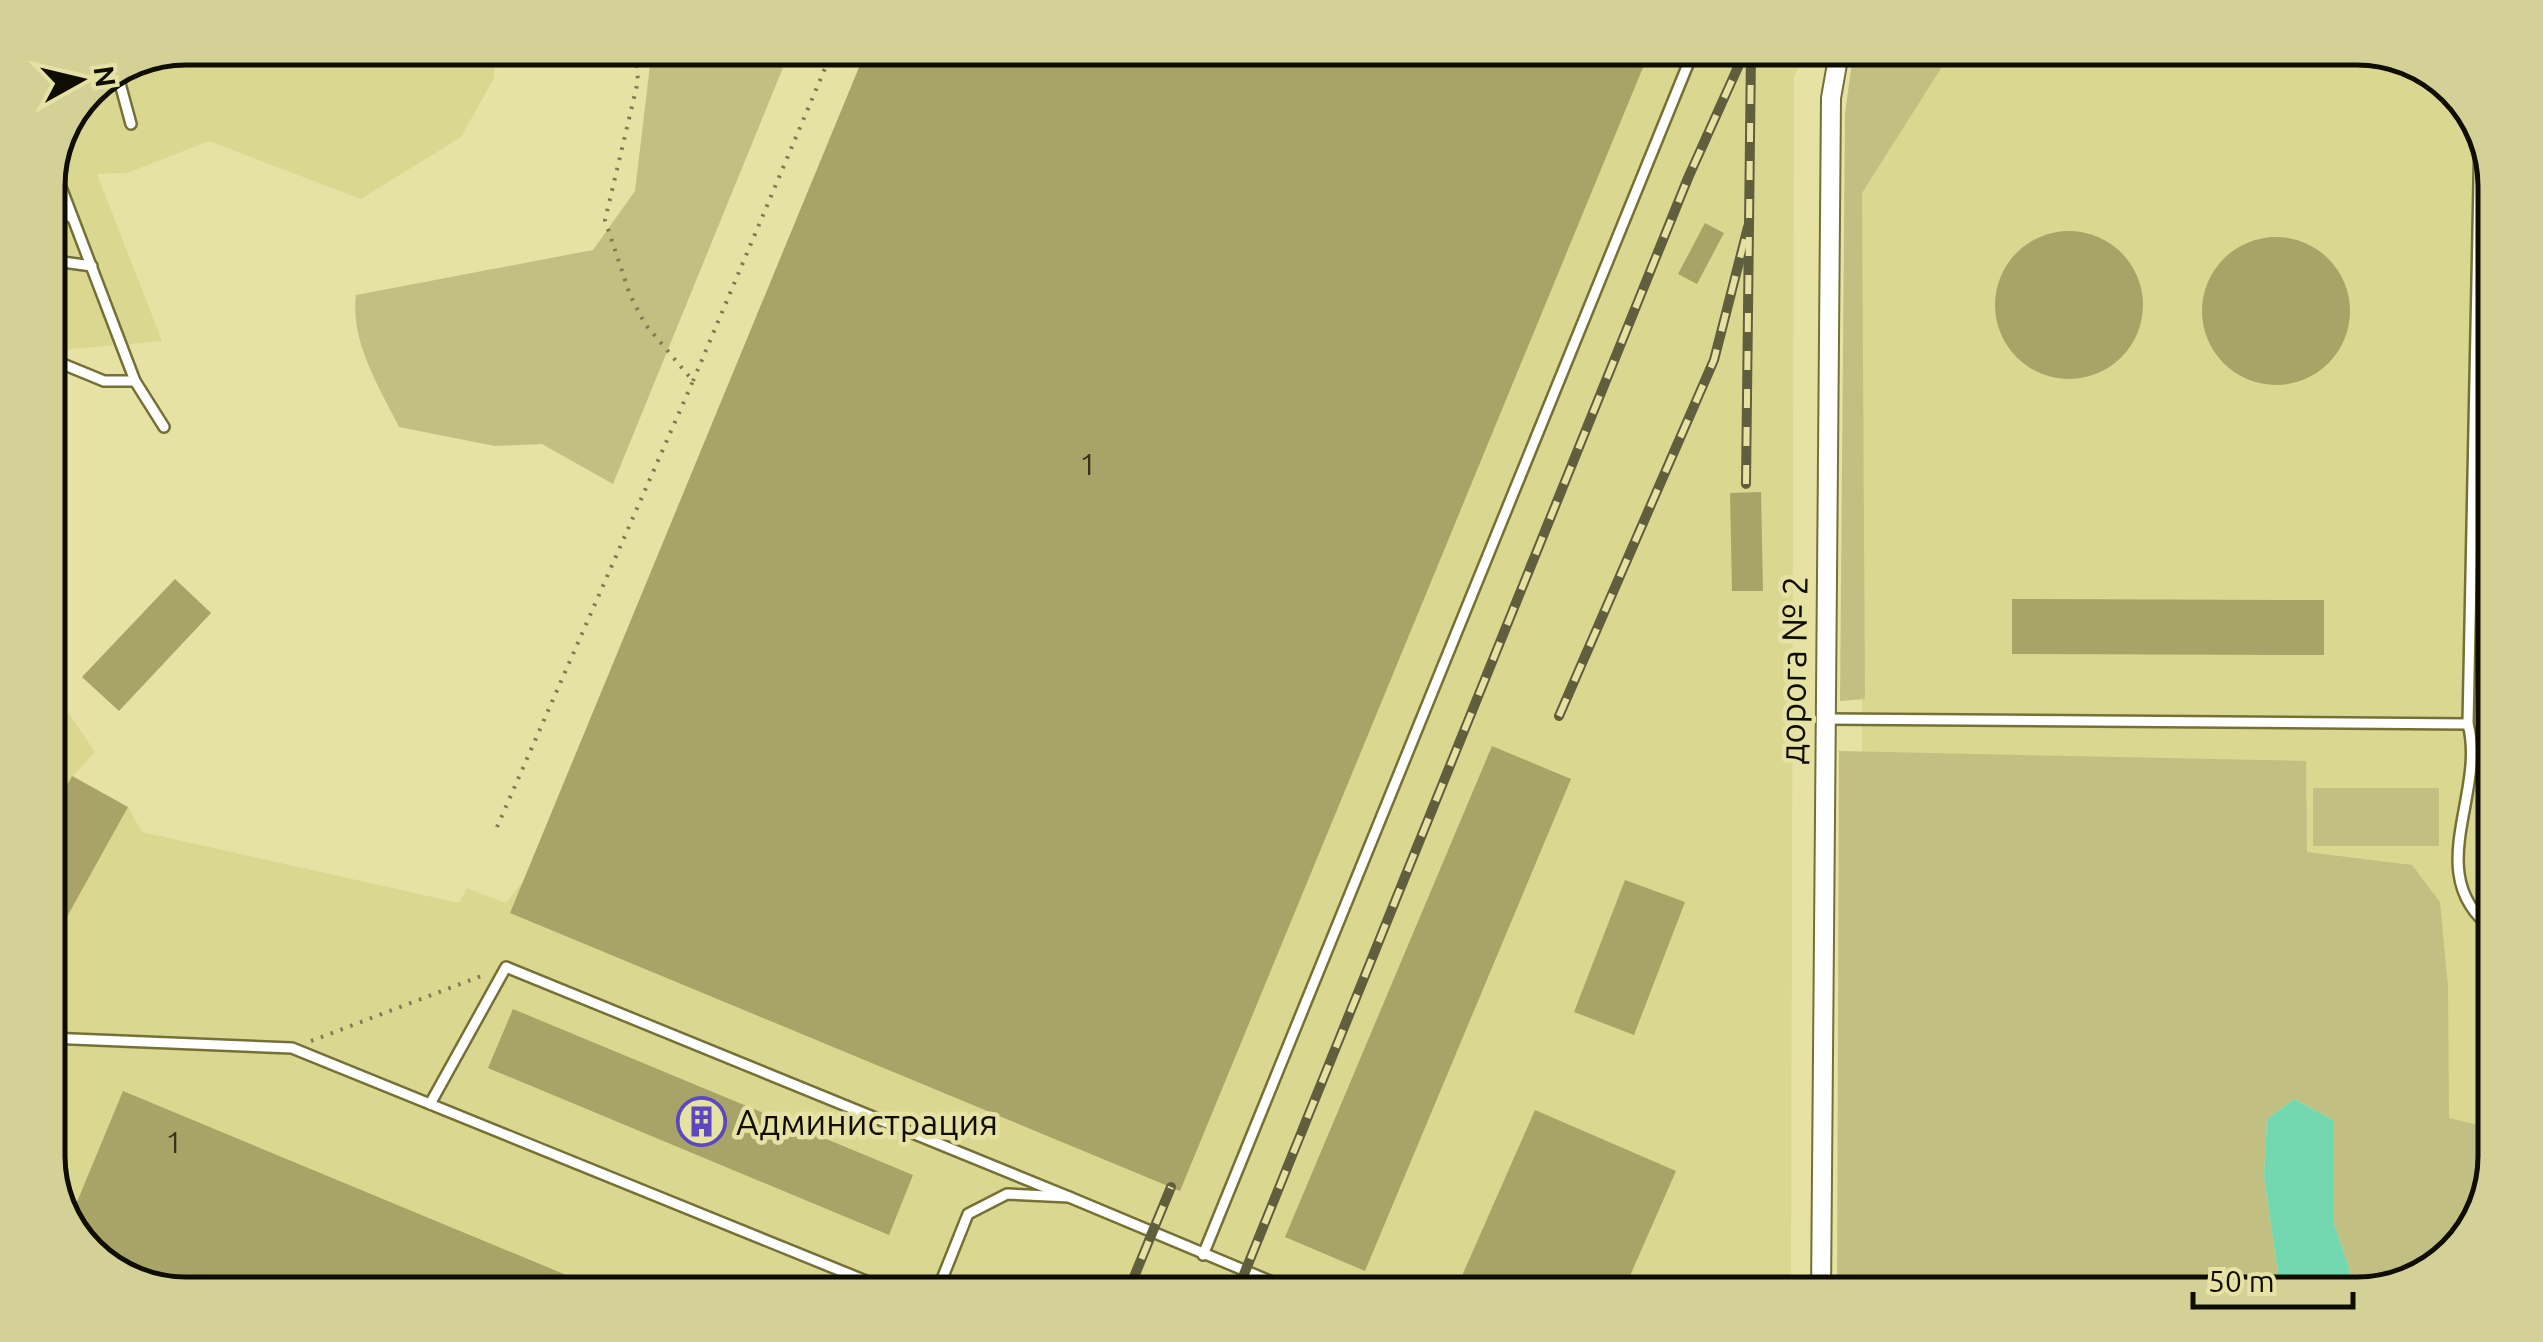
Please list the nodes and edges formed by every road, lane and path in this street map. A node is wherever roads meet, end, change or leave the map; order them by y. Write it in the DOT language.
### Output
graph roads {
  1 [pos="636,65"];
  2 [pos="827,65"];
  3 [pos="1688,65"];
  4 [pos="1837,65"];
  5 [pos="130,120"];
  6 [pos="131,124"];
  7 [pos="65,196"];
  8 [pos="65,213"];
  9 [pos="74,219"];
  10 [pos="2478,232"];
  11 [pos="65,262"];
  12 [pos="92,266"];
  13 [pos="65,365"];
  14 [pos="135,380"];
  15 [pos="693,381"];
  16 [pos="164,427"];
  17 [pos="1825,719"];
  18 [pos="2468,724"];
  19 [pos="498,828"];
  20 [pos="2478,917"];
  21 [pos="506,967"];
  22 [pos="65,1039"];
  23 [pos="292,1048"];
  24 [pos="430,1104"];
  25 [pos="1070,1198"];
  26 [pos="1202,1255"];
  27 [pos="856,1277"];
  28 [pos="943,1277"];
  29 [pos="1257,1277"];
  30 [pos="1821,1277"];
  1 -- 15 [label="path"];
  2 -- 15 [label="path"];
  3 -- 26 [label="lane"];
  4 -- 17 [label="street, дорога № 2"];
  5 -- 6 [label="lane"];
  7 -- 9 [label="lane"];
  8 -- 9 [label="lane"];
  9 -- 12 [label="lane"];
  10 -- 18 [label="lane"];
  11 -- 12 [label="lane"];
  12 -- 14 [label="lane"];
  13 -- 14 [label="lane"];
  14 -- 16 [label="lane"];
  15 -- 19 [label="path"];
  17 -- 18 [label="lane"];
  17 -- 30 [label="street, дорога № 2"];
  18 -- 20 [label="lane"];
  21 -- 23 [label="path"];
  21 -- 24 [label="lane"];
  21 -- 25 [label="lane"];
  22 -- 23 [label="lane"];
  23 -- 24 [label="lane"];
  24 -- 27 [label="lane"];
  25 -- 26 [label="lane"];
  25 -- 28 [label="lane"];
  26 -- 29 [label="lane"];
}
